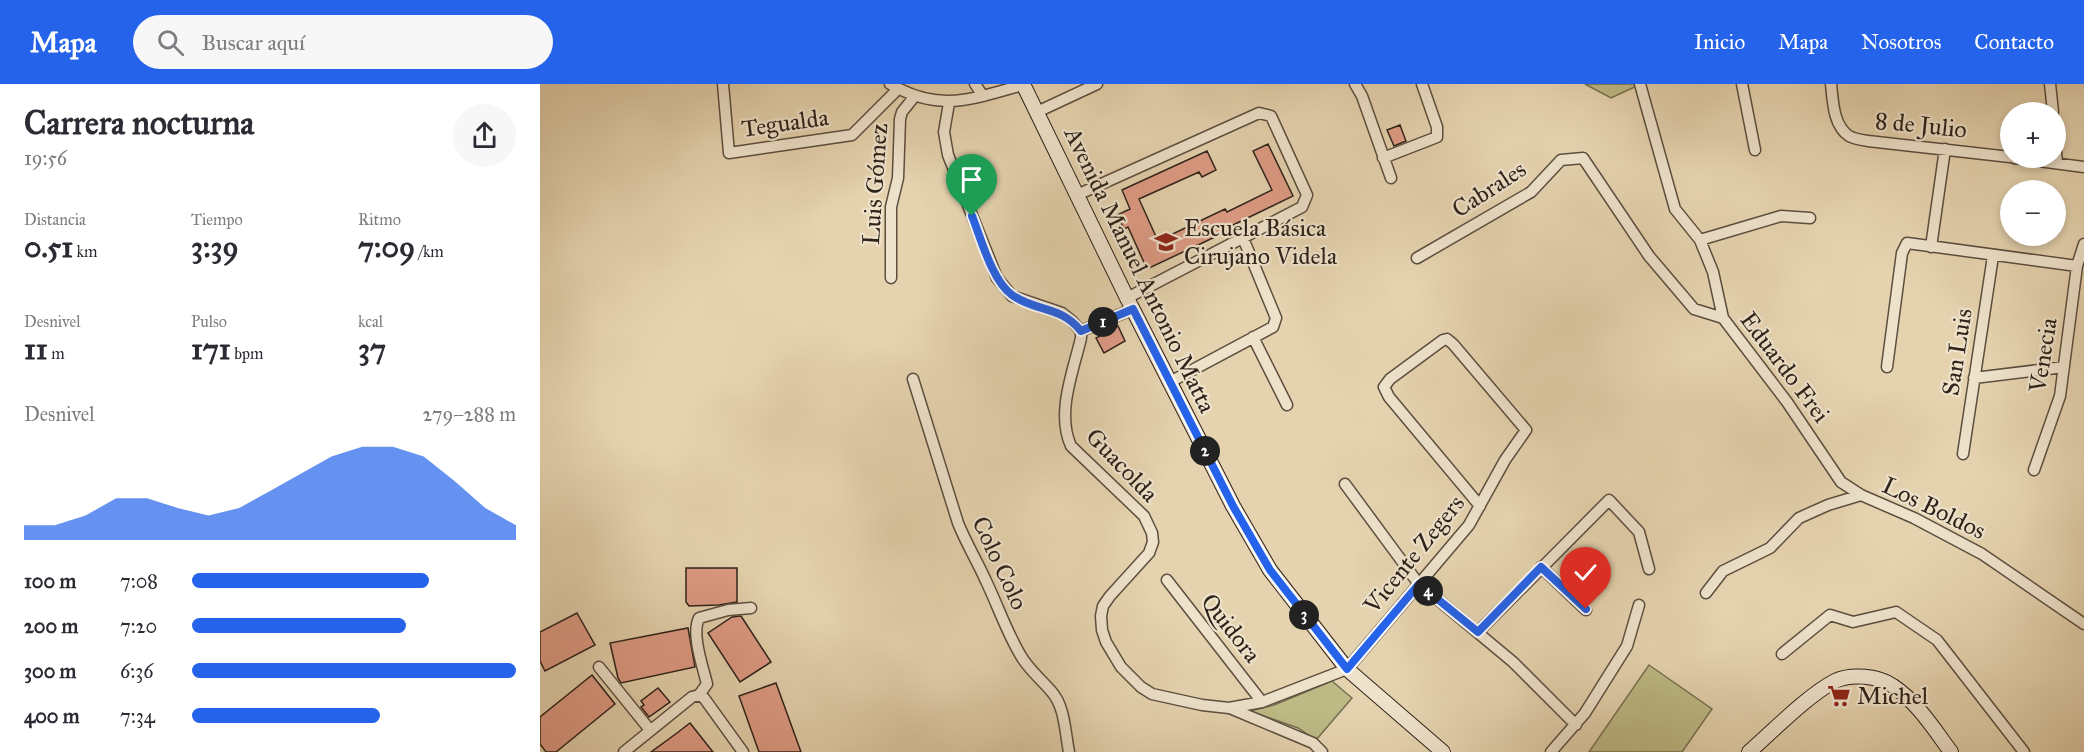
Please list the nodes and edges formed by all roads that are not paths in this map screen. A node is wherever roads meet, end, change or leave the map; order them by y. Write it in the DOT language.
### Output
graph roads {
  1 [pos="723,84"];
  2 [pos="975,84"];
  3 [pos="1023,84"];
  4 [pos="1356,84"];
  5 [pos="1422,84"];
  6 [pos="1640,84"];
  7 [pos="1742,84"];
  8 [pos="1831,84"];
  9 [pos="2050,84"];
  10 [pos="1093,85"];
  11 [pos="894,87"];
  12 [pos="983,96"];
  13 [pos="914,97"];
  14 [pos="2052,102"];
  15 [pos="949,103"];
  16 [pos="1037,112"];
  17 [pos="1945,149"];
  18 [pos="1755,150"];
  19 [pos="2000,156"];
  20 [pos="1383,158"];
  21 [pos="1583,158"];
  22 [pos="2066,164"];
  23 [pos="2084,167"];
  24 [pos="1391,178"];
  25 [pos="1077,195"];
  26 [pos="1810,218"];
  27 [pos="1243,238"];
  28 [pos="1700,240"];
  29 [pos="2084,244"];
  30 [pos="1931,247"];
  31 [pos="1993,256"];
  32 [pos="1417,258"];
  33 [pos="2077,266"];
  34 [pos="891,278"];
  35 [pos="1130,303"];
  36 [pos="1723,318"];
  37 [pos="1081,331"];
  38 [pos="1253,337"];
  39 [pos="1887,367"];
  40 [pos="2064,367"];
  41 [pos="1974,378"];
  42 [pos="913,379"];
  43 [pos="1170,382"];
  44 [pos="1287,405"];
  45 [pos="1963,454"];
  46 [pos="2034,470"];
  47 [pos="1345,484"];
  48 [pos="1861,495"];
  49 [pos="1480,506"];
  50 [pos="1541,567"];
  51 [pos="1649,569"];
  52 [pos="1167,580"];
  53 [pos="1419,584"];
  54 [pos="1706,593"];
  55 [pos="1639,605"];
  56 [pos="751,608"];
  57 [pos="1586,609"];
  58 [pos="2084,624"];
  59 [pos="1478,632"];
  60 [pos="1782,654"];
  61 [pos="599,667"];
  62 [pos="1347,669"];
  63 [pos="699,695"];
  64 [pos="1262,702"];
  65 [pos="1229,708"];
  66 [pos="1576,724"];
  67 [pos="650,730"];
  68 [pos="624,752"];
  69 [pos="743,752"];
  70 [pos="1068,752"];
  71 [pos="1322,752"];
  72 [pos="1443,752"];
  73 [pos="1551,752"];
  74 [pos="1749,752"];
  75 [pos="1951,752"];
  76 [pos="2024,752"];
  1 -- 11 [label="street, Tegualda"];
  2 -- 12 [label="street"];
  3 -- 12 [label="street, Tegualda"];
  3 -- 16 [label="main road, Avenida Manuel Antonio Matta"];
  4 -- 20 [label="street"];
  5 -- 20 [label="street"];
  6 -- 28 [label="street"];
  7 -- 18 [label="street"];
  8 -- 17 [label="street, 8 de Julio"];
  9 -- 14 [label="street"];
  10 -- 16 [label="street"];
  11 -- 13 [label="street, Tegualda"];
  12 -- 15 [label="street, Tegualda"];
  13 -- 15 [label="street, Tegualda"];
  13 -- 34 [label="street, Luis Gómez"];
  15 -- 37 [label="street"];
  16 -- 25 [label="main road, Avenida Manuel Antonio Matta"];
  17 -- 19 [label="street, 8 de Julio"];
  17 -- 30 [label="street"];
  20 -- 24 [label="street"];
  21 -- 32 [label="street, Cabrales"];
  21 -- 36 [label="street, Eduardo Frei"];
  22 -- 23 [label="street"];
  25 -- 27 [label="street"];
  25 -- 35 [label="main road, Avenida Manuel Antonio Matta"];
  26 -- 28 [label="street"];
  27 -- 35 [label="street"];
  27 -- 38 [label="street"];
  28 -- 36 [label="street"];
  29 -- 33 [label="street, Venecia"];
  30 -- 31 [label="street"];
  30 -- 39 [label="street"];
  31 -- 33 [label="street"];
  31 -- 41 [label="street, San Luis"];
  33 -- 40 [label="street, Venecia"];
  35 -- 37 [label="street"];
  35 -- 43 [label="main road, Avenida Manuel Antonio Matta"];
  36 -- 48 [label="street, Eduardo Frei"];
  37 -- 65 [label="street, Guacolda"];
  38 -- 43 [label="street"];
  38 -- 44 [label="street"];
  40 -- 41 [label="street"];
  40 -- 46 [label="street, Venecia"];
  41 -- 45 [label="street, San Luis"];
  42 -- 70 [label="street, Colo Colo"];
  43 -- 62 [label="main road, Avenida Manuel Antonio Matta"];
  47 -- 53 [label="street"];
  48 -- 54 [label="street, Los Boldos"];
  48 -- 58 [label="street, Los Boldos"];
  49 -- 49 [label="street, Vicente Zegers"];
  49 -- 53 [label="street, Vicente Zegers"];
  50 -- 51 [label="street"];
  50 -- 57 [label="street"];
  50 -- 59 [label="street"];
  52 -- 64 [label="street, Quidora"];
  53 -- 59 [label="street"];
  53 -- 62 [label="street, Vicente Zegers"];
  55 -- 66 [label="street"];
  56 -- 63 [label="street"];
  59 -- 66 [label="street"];
  60 -- 76 [label="street"];
  61 -- 67 [label="street"];
  62 -- 64 [label="street, Guacolda"];
  62 -- 72 [label="main road, Avenida Manuel Antonio Matta"];
  63 -- 67 [label="street"];
  63 -- 69 [label="street"];
  64 -- 65 [label="street, Guacolda"];
  65 -- 71 [label="street, Guacolda"];
  66 -- 73 [label="street"];
  67 -- 68 [label="street"];
  74 -- 75 [label="main road"];
}
